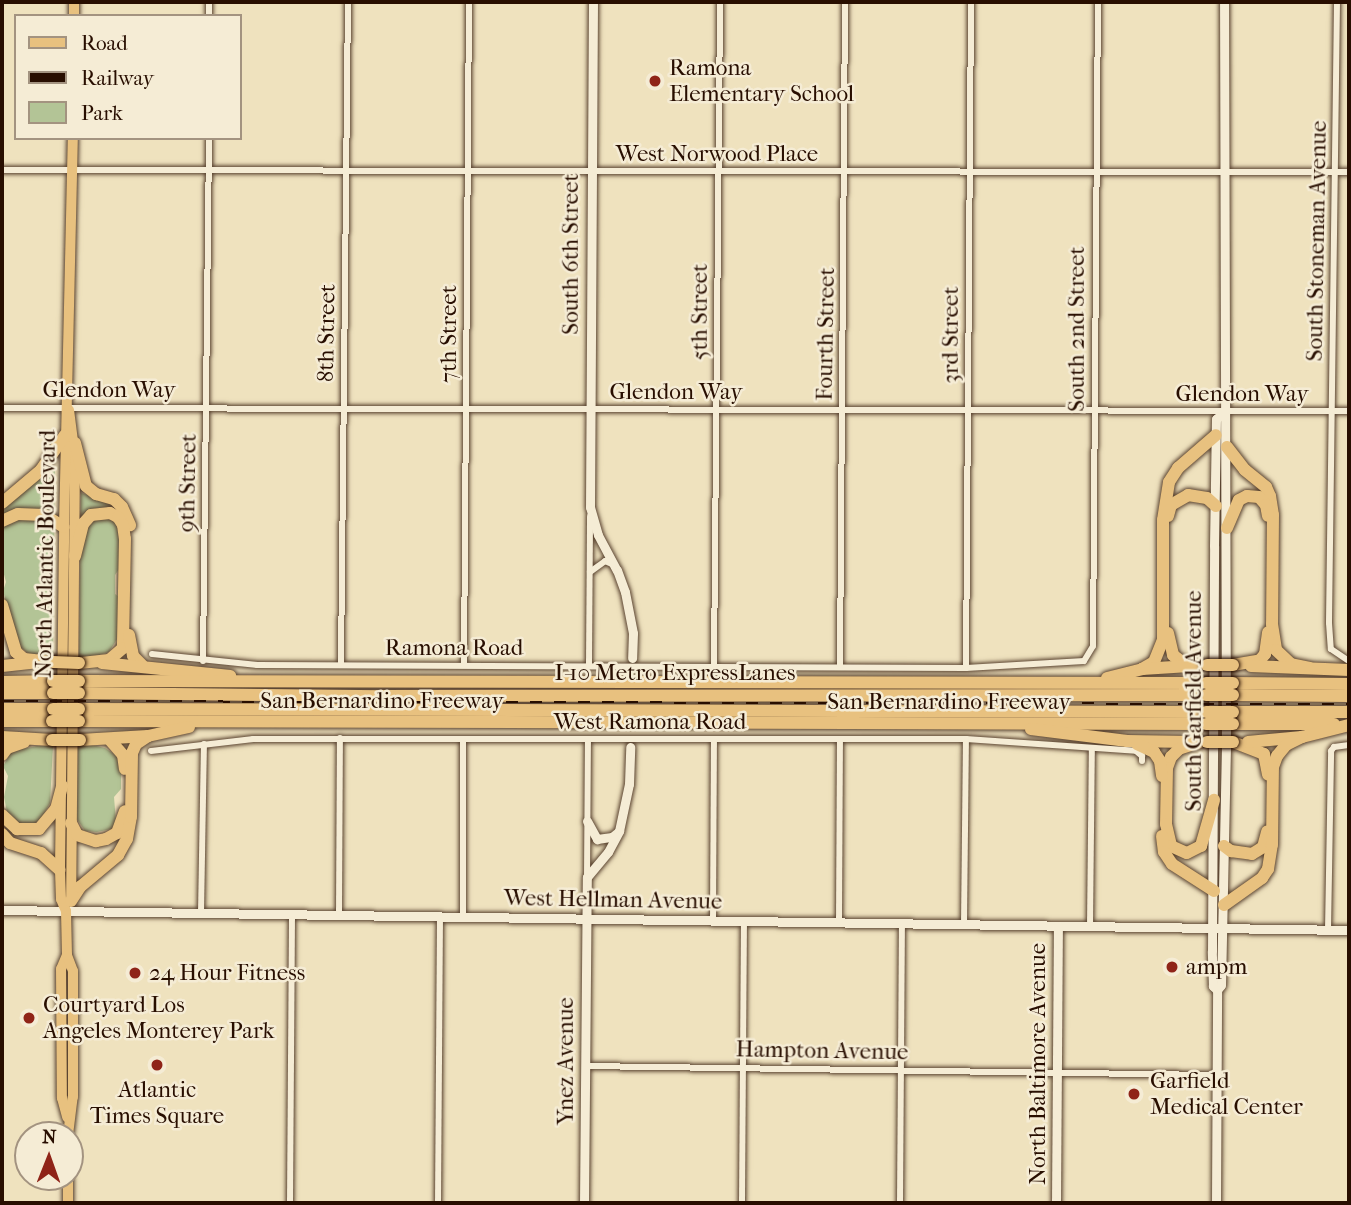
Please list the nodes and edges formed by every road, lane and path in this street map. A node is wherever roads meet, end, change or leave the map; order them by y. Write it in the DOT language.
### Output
graph roads {
  1 [pos="348,2"];
  2 [pos="468,2"];
  3 [pos="593,2"];
  4 [pos="720,2"];
  5 [pos="845,2"];
  6 [pos="971,2"];
  7 [pos="1098,2"];
  8 [pos="1224,2"];
  9 [pos="1337,2"];
  10 [pos="73,140"];
  11 [pos="209,140"];
  12 [pos="2,170"];
  13 [pos="72,170"];
  14 [pos="209,170"];
  15 [pos="346,170"];
  16 [pos="467,170"];
  17 [pos="592,171"];
  18 [pos="718,171"];
  19 [pos="844,171"];
  20 [pos="970,171"];
  21 [pos="1096,171"];
  22 [pos="1224,172"];
  23 [pos="1335,172"];
  24 [pos="1349,172"];
  25 [pos="2,408"];
  26 [pos="69,408"];
  27 [pos="206,408"];
  28 [pos="344,409"];
  29 [pos="466,409"];
  30 [pos="590,409"];
  31 [pos="717,410"];
  32 [pos="842,411"];
  33 [pos="968,411"];
  34 [pos="1094,411"];
  35 [pos="1349,411"];
  36 [pos="1332,412"];
  37 [pos="1223,413"];
  38 [pos="1216,435"];
  39 [pos="70,439"];
  40 [pos="1227,447"];
  41 [pos="2,503"];
  42 [pos="1216,506"];
  43 [pos="590,507"];
  44 [pos="2,521"];
  45 [pos="64,527"];
  46 [pos="1227,528"];
  47 [pos="75,556"];
  48 [pos="617,570"];
  49 [pos="590,572"];
  50 [pos="2,605"];
  51 [pos="2,621"];
  52 [pos="152,654"];
  53 [pos="1089,655"];
  54 [pos="2,658"];
  55 [pos="632,659"];
  56 [pos="203,661"];
  57 [pos="1349,661"];
  58 [pos="48,662"];
  59 [pos="83,662"];
  60 [pos="142,665"];
  61 [pos="341,665"];
  62 [pos="464,665"];
  63 [pos="589,665"];
  64 [pos="714,665"];
  65 [pos="1203,665"];
  66 [pos="1233,665"];
  67 [pos="2,666"];
  68 [pos="840,666"];
  69 [pos="966,668"];
  70 [pos="1310,668"];
  71 [pos="1142,669"];
  72 [pos="1349,670"];
  73 [pos="2,682"];
  74 [pos="268,682"];
  75 [pos="1086,682"];
  76 [pos="1349,684"];
  77 [pos="52,687"];
  78 [pos="79,687"];
  79 [pos="1206,689"];
  80 [pos="1233,689"];
  81 [pos="2,692"];
  82 [pos="1349,696"];
  83 [pos="2,709"];
  84 [pos="1349,712"];
  85 [pos="52,715"];
  86 [pos="79,715"];
  87 [pos="1206,718"];
  88 [pos="1233,718"];
  89 [pos="2,721"];
  90 [pos="207,722"];
  91 [pos="1010,724"];
  92 [pos="1349,725"];
  93 [pos="148,736"];
  94 [pos="2,737"];
  95 [pos="1302,737"];
  96 [pos="340,738"];
  97 [pos="47,739"];
  98 [pos="463,739"];
  99 [pos="587,739"];
  100 [pos="966,739"];
  101 [pos="110,740"];
  102 [pos="714,740"];
  103 [pos="840,740"];
  104 [pos="1126,741"];
  105 [pos="1203,742"];
  106 [pos="1233,742"];
  107 [pos="204,744"];
  108 [pos="1349,745"];
  109 [pos="630,747"];
  110 [pos="1092,749"];
  111 [pos="150,751"];
  112 [pos="2,755"];
  113 [pos="1142,761"];
  114 [pos="62,786"];
  115 [pos="1214,800"];
  116 [pos="2,816"];
  117 [pos="587,821"];
  118 [pos="71,822"];
  119 [pos="619,831"];
  120 [pos="2,834"];
  121 [pos="1224,846"];
  122 [pos="60,870"];
  123 [pos="587,877"];
  124 [pos="1214,891"];
  125 [pos="1224,905"];
  126 [pos="69,906"];
  127 [pos="2,910"];
  128 [pos="201,913"];
  129 [pos="292,915"];
  130 [pos="339,915"];
  131 [pos="440,916"];
  132 [pos="463,917"];
  133 [pos="586,920"];
  134 [pos="713,921"];
  135 [pos="744,922"];
  136 [pos="839,923"];
  137 [pos="902,924"];
  138 [pos="964,925"];
  139 [pos="1058,926"];
  140 [pos="1090,926"];
  141 [pos="1218,930"];
  142 [pos="1328,930"];
  143 [pos="1349,930"];
  144 [pos="585,1066"];
  145 [pos="743,1068"];
  146 [pos="902,1070"];
  147 [pos="1058,1073"];
  148 [pos="1217,1075"];
  149 [pos="68,1121"];
  150 [pos="290,1203"];
  151 [pos="438,1203"];
  152 [pos="584,1203"];
  153 [pos="742,1203"];
  154 [pos="900,1203"];
  155 [pos="1056,1203"];
  156 [pos="1216,1203"];
  1 -- 15 [label="street, 8th Street"];
  2 -- 16 [label="street, 7th Street"];
  3 -- 17 [label="street, South 6th Street"];
  4 -- 18 [label="street, 5th Street"];
  5 -- 19 [label="street, Fourth Street"];
  6 -- 20 [label="street, 3rd Street"];
  7 -- 21 [label="street, South 2nd Street"];
  8 -- 22 [label="street, South Garfield Avenue"];
  9 -- 23 [label="street, South Stoneman Avenue"];
  10 -- 13 [label="main road, North Atlantic Boulevard"];
  11 -- 14 [label="street, 9th Street"];
  12 -- 13 [label="street, West Norwood Place"];
  13 -- 14 [label="street, West Norwood Place"];
  13 -- 26 [label="main road, North Atlantic Boulevard"];
  14 -- 15 [label="street, West Norwood Place"];
  14 -- 27 [label="street, 9th Street"];
  15 -- 16 [label="street, West Norwood Place"];
  15 -- 28 [label="street, 8th Street"];
  16 -- 17 [label="street, West Norwood Place"];
  16 -- 29 [label="street, 7th Street"];
  17 -- 18 [label="street, West Norwood Place"];
  17 -- 30 [label="street, South 6th Street"];
  18 -- 19 [label="street, West Norwood Place"];
  18 -- 31 [label="street, 5th Street"];
  19 -- 20 [label="street, West Norwood Place"];
  19 -- 32 [label="street, Fourth Street"];
  20 -- 21 [label="street, West Norwood Place"];
  20 -- 33 [label="street, 3rd Street"];
  21 -- 22 [label="street, West Norwood Place"];
  21 -- 34 [label="street, South 2nd Street"];
  22 -- 23 [label="street, West Norwood Place"];
  22 -- 37 [label="street, South Garfield Avenue"];
  23 -- 24 [label="street, West Norwood Place"];
  23 -- 36 [label="street, South Stoneman Avenue"];
  25 -- 26 [label="street, Glendon Way"];
  26 -- 27 [label="street, Glendon Way"];
  26 -- 39 [label="main road, North Atlantic Boulevard"];
  27 -- 28 [label="street, Glendon Way"];
  27 -- 56 [label="street, 9th Street"];
  28 -- 29 [label="street, Glendon Way"];
  28 -- 61 [label="street, 8th Street"];
  29 -- 30 [label="street, Glendon Way"];
  29 -- 62 [label="street, 7th Street"];
  30 -- 31 [label="street, Glendon Way"];
  30 -- 43 [label="street, South 6th Street"];
  31 -- 32 [label="street, Glendon Way"];
  31 -- 64 [label="street, 5th Street"];
  32 -- 33 [label="street, Glendon Way"];
  32 -- 68 [label="street, Fourth Street"];
  33 -- 34 [label="street, Glendon Way"];
  33 -- 69 [label="street, 3rd Street"];
  34 -- 37 [label="street, Glendon Way"];
  34 -- 53 [label="street, South 2nd Street"];
  35 -- 36 [label="street, Glendon Way"];
  36 -- 37 [label="street, Glendon Way"];
  36 -- 57 [label="street, South Stoneman Avenue"];
  37 -- 38 [label="street, South Garfield Avenue"];
  37 -- 40 [label="street, South Garfield Avenue"];
  38 -- 42 [label="street, South Garfield Avenue"];
  38 -- 71 [label="highway"];
  39 -- 41 [label="highway"];
  39 -- 45 [label="main road, North Atlantic Boulevard"];
  39 -- 47 [label="main road, North Atlantic Boulevard"];
  39 -- 60 [label="highway"];
  40 -- 46 [label="street, South Garfield Avenue"];
  40 -- 70 [label="highway"];
  42 -- 65 [label="highway"];
  42 -- 115 [label="street, South Garfield Avenue"];
  43 -- 48 [label="street, South 6th Street"];
  43 -- 49 [label="street, South 6th Street"];
  44 -- 45 [label="highway"];
  45 -- 114 [label="main road, North Atlantic Boulevard"];
  46 -- 66 [label="highway"];
  46 -- 121 [label="street, South Garfield Avenue"];
  47 -- 59 [label="highway"];
  47 -- 118 [label="main road, North Atlantic Boulevard"];
  48 -- 49 [label="street"];
  48 -- 55 [label="street, South 6th Street"];
  49 -- 63 [label="street, South 6th Street"];
  50 -- 58 [label="highway"];
  51 -- 54 [label="highway"];
  52 -- 56 [label="street, Ramona Road"];
  53 -- 69 [label="street, Ramona Road"];
  56 -- 61 [label="street, Ramona Road"];
  58 -- 59 [label="highway, bridge"];
  58 -- 67 [label="highway"];
  59 -- 60 [label="highway"];
  60 -- 74 [label="highway"];
  61 -- 62 [label="street, Ramona Road"];
  62 -- 63 [label="street, Ramona Road"];
  63 -- 64 [label="street, Ramona Road"];
  64 -- 68 [label="street, Ramona Road"];
  65 -- 66 [label="highway, bridge"];
  65 -- 71 [label="highway"];
  66 -- 70 [label="highway"];
  68 -- 69 [label="street, Ramona Road"];
  70 -- 72 [label="highway"];
  71 -- 75 [label="highway"];
  73 -- 77 [label="highway"];
  74 -- 75 [label="highway, San Bernardino Freeway"];
  74 -- 78 [label="highway, San Bernardino Freeway"];
  75 -- 79 [label="highway, San Bernardino Freeway"];
  76 -- 80 [label="highway"];
  77 -- 78 [label="highway, I-10 Metro ExpressLanes, bridge"];
  77 -- 81 [label="highway, I-10 Metro ExpressLanes"];
  78 -- 79 [label="highway, I-10 Metro ExpressLanes"];
  79 -- 80 [label="highway, I-10 Metro ExpressLanes, bridge"];
  80 -- 82 [label="highway, I-10 Metro ExpressLanes"];
  83 -- 85 [label="highway, I-10 Metro ExpressLanes"];
  84 -- 88 [label="highway"];
  85 -- 86 [label="highway, I-10 Metro ExpressLanes, bridge"];
  85 -- 89 [label="highway"];
  86 -- 87 [label="highway, I-10 Metro ExpressLanes"];
  86 -- 90 [label="highway, San Bernardino Freeway"];
  87 -- 88 [label="highway, San Bernardino Freeway, bridge"];
  87 -- 91 [label="highway, San Bernardino Freeway"];
  88 -- 92 [label="highway, San Bernardino Freeway"];
  90 -- 91 [label="highway, San Bernardino Freeway"];
  90 -- 93 [label="highway"];
  91 -- 104 [label="highway"];
  92 -- 95 [label="highway"];
  93 -- 101 [label="highway"];
  93 -- 126 [label="highway"];
  94 -- 97 [label="highway"];
  95 -- 106 [label="highway"];
  95 -- 125 [label="highway"];
  96 -- 98 [label="street, West Ramona Road"];
  96 -- 107 [label="street, West Ramona Road"];
  96 -- 130 [label="street"];
  97 -- 101 [label="highway, bridge"];
  97 -- 112 [label="highway"];
  98 -- 99 [label="street, West Ramona Road"];
  98 -- 132 [label="street"];
  99 -- 102 [label="street, West Ramona Road"];
  99 -- 117 [label="street"];
  100 -- 103 [label="street, West Ramona Road"];
  100 -- 110 [label="street, West Ramona Road"];
  100 -- 138 [label="street"];
  101 -- 118 [label="highway"];
  102 -- 103 [label="street, West Ramona Road"];
  102 -- 134 [label="street"];
  103 -- 136 [label="street"];
  104 -- 105 [label="highway"];
  104 -- 124 [label="highway"];
  105 -- 106 [label="highway, bridge"];
  105 -- 115 [label="highway"];
  106 -- 121 [label="highway"];
  107 -- 111 [label="street, West Ramona Road"];
  107 -- 128 [label="street"];
  108 -- 142 [label="street"];
  109 -- 119 [label="street"];
  110 -- 113 [label="street, West Ramona Road"];
  110 -- 140 [label="street"];
  114 -- 116 [label="highway"];
  114 -- 122 [label="main road, North Atlantic Boulevard"];
  115 -- 124 [label="street, South Garfield Avenue"];
  117 -- 119 [label="street"];
  117 -- 123 [label="street"];
  118 -- 126 [label="main road, North Atlantic Boulevard"];
  119 -- 123 [label="street"];
  120 -- 122 [label="highway"];
  121 -- 125 [label="street, South Garfield Avenue"];
  122 -- 126 [label="main road, North Atlantic Boulevard"];
  123 -- 133 [label="street"];
  124 -- 141 [label="street, South Garfield Avenue"];
  125 -- 141 [label="street, South Garfield Avenue"];
  126 -- 127 [label="street, West Hellman Avenue"];
  126 -- 128 [label="street, West Hellman Avenue"];
  126 -- 149 [label="main road, North Atlantic Boulevard"];
  128 -- 129 [label="street, West Hellman Avenue"];
  129 -- 130 [label="street, West Hellman Avenue"];
  129 -- 150 [label="street"];
  130 -- 131 [label="street, West Hellman Avenue"];
  131 -- 132 [label="street, West Hellman Avenue"];
  131 -- 151 [label="street"];
  132 -- 133 [label="street, West Hellman Avenue"];
  133 -- 134 [label="street, West Hellman Avenue"];
  133 -- 144 [label="street, Ynez Avenue"];
  134 -- 135 [label="street, West Hellman Avenue"];
  135 -- 136 [label="street, West Hellman Avenue"];
  135 -- 145 [label="street"];
  136 -- 137 [label="street, West Hellman Avenue"];
  137 -- 138 [label="street, West Hellman Avenue"];
  137 -- 146 [label="street"];
  138 -- 139 [label="street, West Hellman Avenue"];
  139 -- 140 [label="street, West Hellman Avenue"];
  139 -- 147 [label="street, North Baltimore Avenue"];
  140 -- 141 [label="street, West Hellman Avenue"];
  141 -- 142 [label="street, West Hellman Avenue"];
  141 -- 148 [label="street"];
  142 -- 143 [label="street, West Hellman Avenue"];
  144 -- 145 [label="street, Hampton Avenue"];
  144 -- 152 [label="street, Ynez Avenue"];
  145 -- 146 [label="street, Hampton Avenue"];
  145 -- 153 [label="street"];
  146 -- 147 [label="street, Hampton Avenue"];
  146 -- 154 [label="street"];
  147 -- 148 [label="street"];
  147 -- 155 [label="street, North Baltimore Avenue"];
  148 -- 156 [label="street"];
}
